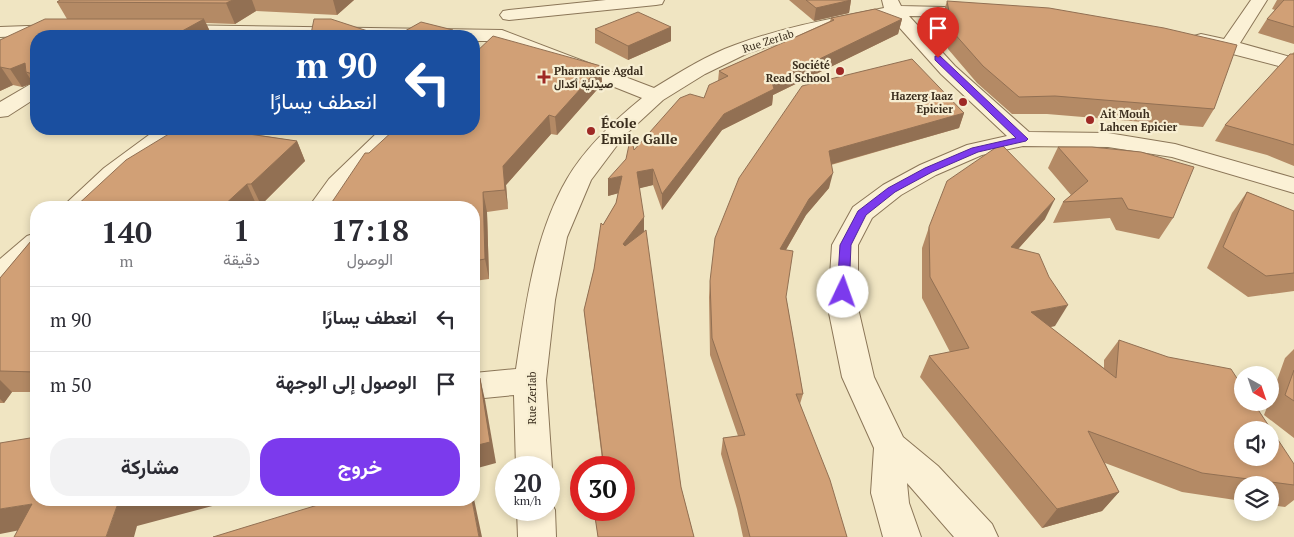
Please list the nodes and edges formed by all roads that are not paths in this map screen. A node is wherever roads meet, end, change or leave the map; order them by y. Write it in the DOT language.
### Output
graph roads {
  1 [pos="656,0"];
  2 [pos="1259,0"];
  3 [pos="892,5"];
  4 [pos="509,8"];
  5 [pos="58,12"];
  6 [pos="1002,13"];
  7 [pos="30,30"];
  8 [pos="37,30"];
  9 [pos="76,30"];
  10 [pos="0,32"];
  11 [pos="480,36"];
  12 [pos="502,36"];
  13 [pos="1185,37"];
  14 [pos="1229,46"];
  15 [pos="481,54"];
  16 [pos="1294,64"];
  17 [pos="30,93"];
  18 [pos="656,96"];
  19 [pos="0,111"];
  20 [pos="163,135"];
  21 [pos="388,135"];
  22 [pos="1023,139"];
  23 [pos="1294,186"];
  24 [pos="81,201"];
  25 [pos="325,201"];
  26 [pos="30,248"];
  27 [pos="0,275"];
  28 [pos="530,380"];
  29 [pos="480,385"];
  30 [pos="891,448"];
  31 [pos="533,456"];
  32 [pos="536,521"];
  33 [pos="537,537"];
  34 [pos="902,537"];
  35 [pos="979,537"];
  1 -- 4 [label="street"];
  2 -- 14 [label="street"];
  3 -- 6 [label="street, Rue ZerIab"];
  3 -- 18 [label="street, Rue ZerIab"];
  3 -- 22 [label="street"];
  4 -- 12 [label="street"];
  5 -- 8 [label="street"];
  7 -- 10 [label="street"];
  8 -- 9 [label="street"];
  11 -- 12 [label="street"];
  12 -- 15 [label="street"];
  12 -- 18 [label="street"];
  13 -- 14 [label="street"];
  14 -- 16 [label="street"];
  17 -- 19 [label="street"];
  18 -- 28 [label="street, Rue ZerIab"];
  20 -- 24 [label="street"];
  21 -- 25 [label="street"];
  22 -- 23 [label="street"];
  22 -- 30 [label="street"];
  26 -- 27 [label="street"];
  28 -- 29 [label="street"];
  28 -- 31 [label="street, Rue ZerIab"];
  30 -- 34 [label="street"];
  30 -- 35 [label="street"];
  32 -- 33 [label="street"];
}
